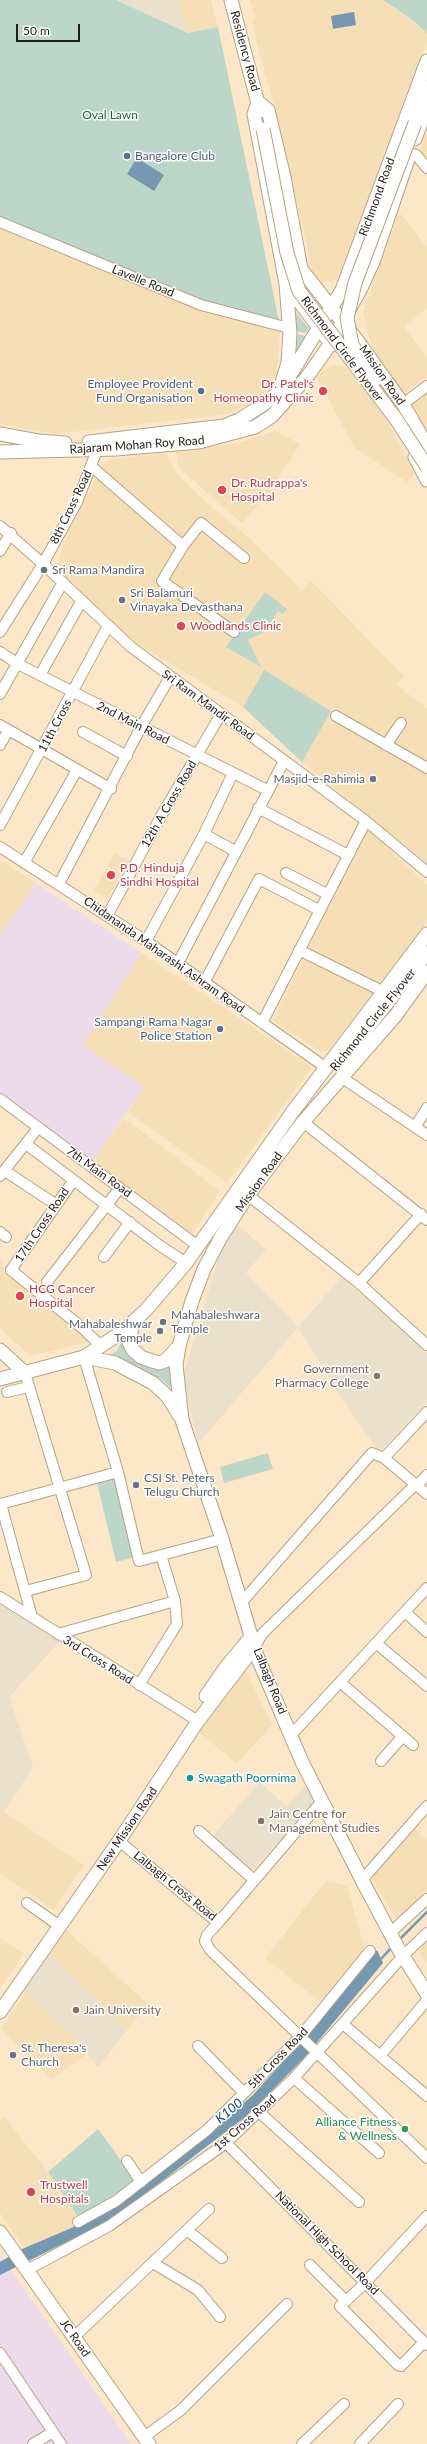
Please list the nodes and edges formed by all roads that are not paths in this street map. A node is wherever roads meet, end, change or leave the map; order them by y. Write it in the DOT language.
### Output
graph roads {
  1 [pos="231,0"];
  2 [pos="427,61"];
  3 [pos="427,88"];
  4 [pos="258,102"];
  5 [pos="427,107"];
  6 [pos="410,153"];
  7 [pos="427,168"];
  8 [pos="0,222"];
  9 [pos="286,284"];
  10 [pos="315,289"];
  11 [pos="342,290"];
  12 [pos="354,302"];
  13 [pos="332,309"];
  14 [pos="342,322"];
  15 [pos="289,328"];
  16 [pos="319,329"];
  17 [pos="331,343"];
  18 [pos="427,386"];
  19 [pos="279,392"];
  20 [pos="403,404"];
  21 [pos="0,434"];
  22 [pos="427,446"];
  23 [pos="97,450"];
  24 [pos="0,452"];
  25 [pos="427,454"];
  26 [pos="91,466"];
  27 [pos="427,467"];
  28 [pos="427,480"];
  29 [pos="0,526"];
  30 [pos="11,534"];
  31 [pos="183,546"];
  32 [pos="0,551"];
  33 [pos="244,558"];
  34 [pos="43,564"];
  35 [pos="62,582"];
  36 [pos="82,600"];
  37 [pos="108,626"];
  38 [pos="0,632"];
  39 [pos="234,632"];
  40 [pos="0,652"];
  41 [pos="18,664"];
  42 [pos="40,675"];
  43 [pos="170,677"];
  44 [pos="73,692"];
  45 [pos="0,694"];
  46 [pos="221,714"];
  47 [pos="336,716"];
  48 [pos="401,723"];
  49 [pos="141,727"];
  50 [pos="4,728"];
  51 [pos="83,732"];
  52 [pos="0,745"];
  53 [pos="386,745"];
  54 [pos="42,751"];
  55 [pos="197,755"];
  56 [pos="127,756"];
  57 [pos="284,761"];
  58 [pos="427,768"];
  59 [pos="77,770"];
  60 [pos="233,773"];
  61 [pos="110,789"];
  62 [pos="267,790"];
  63 [pos="258,808"];
  64 [pos="366,821"];
  65 [pos="0,825"];
  66 [pos="204,834"];
  67 [pos="0,847"];
  68 [pos="235,851"];
  69 [pos="348,855"];
  70 [pos="24,863"];
  71 [pos="427,872"];
  72 [pos="286,873"];
  73 [pos="59,884"];
  74 [pos="327,894"];
  75 [pos="320,910"];
  76 [pos="107,916"];
  77 [pos="427,934"];
  78 [pos="146,941"];
  79 [pos="299,950"];
  80 [pos="427,953"];
  81 [pos="178,963"];
  82 [pos="427,972"];
  83 [pos="204,983"];
  84 [pos="384,992"];
  85 [pos="262,1023"];
  86 [pos="334,1071"];
  87 [pos="315,1081"];
  88 [pos="0,1099"];
  89 [pos="427,1108"];
  90 [pos="303,1122"];
  91 [pos="415,1127"];
  92 [pos="38,1128"];
  93 [pos="427,1135"];
  94 [pos="26,1144"];
  95 [pos="3,1174"];
  96 [pos="73,1180"];
  97 [pos="120,1188"];
  98 [pos="248,1195"];
  99 [pos="55,1204"];
  100 [pos="108,1205"];
  101 [pos="424,1217"];
  102 [pos="130,1222"];
  103 [pos="198,1246"];
  104 [pos="104,1257"];
  105 [pos="186,1263"];
  106 [pos="47,1282"];
  107 [pos="359,1283"];
  108 [pos="133,1323"];
  109 [pos="427,1345"];
  110 [pos="101,1346"];
  111 [pos="179,1346"];
  112 [pos="0,1350"];
  113 [pos="84,1357"];
  114 [pos="25,1373"];
  115 [pos="0,1379"];
  116 [pos="29,1387"];
  117 [pos="7,1392"];
  118 [pos="427,1412"];
  119 [pos="182,1420"];
  120 [pos="384,1458"];
  121 [pos="118,1472"];
  122 [pos="427,1475"];
  123 [pos="416,1485"];
  124 [pos="59,1489"];
  125 [pos="427,1494"];
  126 [pos="222,1539"];
  127 [pos="161,1555"];
  128 [pos="427,1588"];
  129 [pos="26,1591"];
  130 [pos="0,1597"];
  131 [pos="175,1601"];
  132 [pos="242,1602"];
  133 [pos="405,1612"];
  134 [pos="32,1618"];
  135 [pos="427,1632"];
  136 [pos="58,1634"];
  137 [pos="253,1641"];
  138 [pos="376,1643"];
  139 [pos="340,1682"];
  140 [pos="139,1685"];
  141 [pos="427,1686"];
  142 [pos="194,1719"];
  143 [pos="292,1734"];
  144 [pos="403,1736"];
  145 [pos="413,1745"];
  146 [pos="380,1761"];
  147 [pos="322,1801"];
  148 [pos="427,1806"];
  149 [pos="199,1831"];
  150 [pos="119,1841"];
  151 [pos="254,1880"];
  152 [pos="362,1880"];
  153 [pos="427,1899"];
  154 [pos="27,1903"];
  155 [pos="218,1923"];
  156 [pos="57,1925"];
  157 [pos="390,1933"];
  158 [pos="427,1933"];
  159 [pos="370,1951"];
  160 [pos="401,1952"];
  161 [pos="427,1994"];
  162 [pos="427,2000"];
  163 [pos="0,2001"];
  164 [pos="0,2012"];
  165 [pos="343,2024"];
  166 [pos="301,2038"];
  167 [pos="198,2046"];
  168 [pos="313,2051"];
  169 [pos="380,2056"];
  170 [pos="294,2078"];
  171 [pos="244,2093"];
  172 [pos="427,2096"];
  173 [pos="259,2112"];
  174 [pos="226,2143"];
  175 [pos="379,2153"];
  176 [pos="427,2158"];
  177 [pos="127,2161"];
  178 [pos="141,2182"];
  179 [pos="359,2202"];
  180 [pos="209,2209"];
  181 [pos="427,2216"];
  182 [pos="78,2222"];
  183 [pos="187,2230"];
  184 [pos="0,2232"];
  185 [pos="222,2258"];
  186 [pos="153,2263"];
  187 [pos="310,2265"];
  188 [pos="26,2268"];
  189 [pos="366,2282"];
  190 [pos="346,2301"];
  191 [pos="287,2304"];
  192 [pos="220,2317"];
  193 [pos="74,2337"];
  194 [pos="426,2343"];
  195 [pos="0,2353"];
  196 [pos="3,2364"];
  197 [pos="344,2404"];
  198 [pos="398,2404"];
  199 [pos="53,2432"];
  200 [pos="146,2440"];
  201 [pos="34,2444"];
  202 [pos="62,2444"];
  203 [pos="302,2444"];
  204 [pos="360,2444"];
  1 -- 4 [label="main road, Residency Road"];
  2 -- 11 [label="main road, Richmond Road"];
  3 -- 25 [label="main road, Richmond Circle Flyover, bridge"];
  4 -- 9 [label="main road"];
  4 -- 10 [label="main road, Mission Road"];
  4 -- 27 [label="main road, Richmond Circle Flyover, bridge"];
  5 -- 6 [label="main road, Richmond Road"];
  6 -- 7 [label="street"];
  6 -- 12 [label="main road, Richmond Road"];
  8 -- 15 [label="street, Lavelle Road"];
  9 -- 15 [label="main road"];
  9 -- 16 [label="main road, Mission Road"];
  10 -- 11 [label="main road"];
  10 -- 13 [label="main road, Mission Road"];
  11 -- 13 [label="main road, Richmond Road"];
  12 -- 14 [label="main road, Rajaram Mohan Roy Road"];
  13 -- 14 [label="main road, Mission Road"];
  13 -- 16 [label="main road, Richmond Road"];
  14 -- 17 [label="main road, Rajaram Mohan Roy Road"];
  14 -- 20 [label="main road, Mission Road"];
  15 -- 19 [label="main road"];
  16 -- 17 [label="main road, Mission Road"];
  16 -- 19 [label="main road, Rajaram Mohan Roy Road"];
  17 -- 23 [label="main road, Rajaram Mohan Roy Road"];
  17 -- 28 [label="main road, Mission Road"];
  18 -- 20 [label="street"];
  19 -- 21 [label="main road, Rajaram Mohan Roy Road"];
  20 -- 22 [label="main road, Mission Road"];
  23 -- 24 [label="main road, Rajaram Mohan Roy Road"];
  23 -- 26 [label="street, 8th Cross Road"];
  26 -- 31 [label="street"];
  26 -- 34 [label="street, 8th Cross Road"];
  29 -- 30 [label="street, Sri Ram Mandir Road"];
  30 -- 32 [label="street"];
  30 -- 34 [label="street, Sri Ram Mandir Road"];
  31 -- 33 [label="street"];
  31 -- 39 [label="street"];
  34 -- 35 [label="street, Sri Ram Mandir Road"];
  34 -- 38 [label="street, 8th Cross Road"];
  35 -- 36 [label="street, Sri Ram Mandir Road"];
  35 -- 41 [label="street"];
  36 -- 37 [label="street, Sri Ram Mandir Road"];
  36 -- 42 [label="street"];
  37 -- 43 [label="street, Sri Ram Mandir Road"];
  37 -- 44 [label="street, 11th Cross"];
  40 -- 41 [label="street, 2nd Main Road"];
  41 -- 42 [label="street, 2nd Main Road"];
  41 -- 45 [label="street"];
  42 -- 44 [label="street, 2nd Main Road"];
  43 -- 46 [label="street, Sri Ram Mandir Road"];
  43 -- 49 [label="street"];
  44 -- 49 [label="street, 2nd Main Road"];
  44 -- 54 [label="street, 11th Cross"];
  46 -- 55 [label="street, 12th A Cross Road"];
  46 -- 57 [label="street, Sri Ram Mandir Road"];
  47 -- 53 [label="street"];
  48 -- 53 [label="street"];
  49 -- 55 [label="street, 2nd Main Road"];
  49 -- 56 [label="street"];
  50 -- 52 [label="street"];
  50 -- 54 [label="street"];
  51 -- 56 [label="street"];
  53 -- 58 [label="street"];
  54 -- 59 [label="street"];
  54 -- 65 [label="street, 11th Cross"];
  55 -- 60 [label="street, 2nd Main Road"];
  55 -- 76 [label="street, 12th A Cross Road"];
  56 -- 61 [label="street"];
  57 -- 62 [label="street"];
  57 -- 64 [label="street, Sri Ram Mandir Road"];
  59 -- 61 [label="street"];
  59 -- 70 [label="street"];
  60 -- 62 [label="street, 2nd Main Road"];
  60 -- 66 [label="street"];
  61 -- 73 [label="street"];
  62 -- 63 [label="street"];
  63 -- 68 [label="street"];
  63 -- 69 [label="street"];
  64 -- 69 [label="street"];
  64 -- 71 [label="street, Sri Ram Mandir Road"];
  66 -- 68 [label="street"];
  66 -- 78 [label="street"];
  67 -- 70 [label="street, Chidananda Maharashi Ashram Road"];
  68 -- 81 [label="street"];
  69 -- 74 [label="street"];
  70 -- 73 [label="street, Chidananda Maharashi Ashram Road"];
  72 -- 74 [label="street"];
  73 -- 76 [label="street, Chidananda Maharashi Ashram Road"];
  74 -- 75 [label="street"];
  75 -- 79 [label="street"];
  75 -- 83 [label="street"];
  76 -- 78 [label="street, Chidananda Maharashi Ashram Road"];
  77 -- 84 [label="main road, Mission Road"];
  78 -- 81 [label="street, Chidananda Maharashi Ashram Road"];
  79 -- 84 [label="street"];
  79 -- 85 [label="street"];
  80 -- 86 [label="main road, Richmond Circle Flyover"];
  81 -- 83 [label="street, Chidananda Maharashi Ashram Road"];
  82 -- 86 [label="main road, Mission Road"];
  83 -- 85 [label="street, Chidananda Maharashi Ashram Road"];
  84 -- 86 [label="main road, Mission Road"];
  85 -- 86 [label="street, Chidananda Maharashi Ashram Road"];
  86 -- 87 [label="main road, Richmond Circle Flyover"];
  86 -- 90 [label="main road, Mission Road"];
  86 -- 91 [label="street, Chidananda Maharashi Ashram Road"];
  87 -- 103 [label="main road, Mission Road"];
  88 -- 92 [label="street, 7th Main Road"];
  89 -- 91 [label="street"];
  90 -- 98 [label="main road, Mission Road"];
  90 -- 101 [label="street"];
  91 -- 93 [label="street, Chidananda Maharashi Ashram Road"];
  92 -- 94 [label="street"];
  92 -- 97 [label="street, 7th Main Road"];
  94 -- 95 [label="street"];
  94 -- 96 [label="street"];
  95 -- 99 [label="street"];
  96 -- 99 [label="street, 17th Cross Road"];
  96 -- 100 [label="street"];
  97 -- 100 [label="street"];
  97 -- 103 [label="street, 7th Main Road"];
  98 -- 107 [label="street"];
  98 -- 111 [label="main road, Mission Road"];
  99 -- 110 [label="street, 17th Cross Road"];
  100 -- 102 [label="street"];
  100 -- 106 [label="street"];
  101 -- 107 [label="street"];
  102 -- 104 [label="street"];
  102 -- 105 [label="street"];
  103 -- 105 [label="main road, Mission Road"];
  105 -- 108 [label="main road, Mission Road"];
  107 -- 109 [label="street"];
  108 -- 110 [label="main road, Mission Road"];
  108 -- 111 [label="main road, Mission Road"];
  110 -- 113 [label="main road, Mission Road"];
  111 -- 119 [label="main road, Lalbagh Road"];
  112 -- 114 [label="main road"];
  113 -- 114 [label="main road, Mission Road"];
  113 -- 119 [label="main road"];
  113 -- 121 [label="street"];
  114 -- 115 [label="main road, Mission Road"];
  114 -- 116 [label="street"];
  116 -- 117 [label="street"];
  116 -- 124 [label="street"];
  118 -- 120 [label="street"];
  119 -- 126 [label="main road, Lalbagh Road"];
  120 -- 123 [label="street"];
  120 -- 132 [label="street"];
  121 -- 124 [label="street"];
  121 -- 127 [label="street"];
  122 -- 123 [label="street"];
  123 -- 125 [label="street"];
  123 -- 137 [label="street"];
  124 -- 129 [label="street"];
  124 -- 129 [label="street"];
  126 -- 127 [label="street"];
  126 -- 132 [label="main road, Lalbagh Road"];
  127 -- 131 [label="street"];
  128 -- 133 [label="street"];
  129 -- 134 [label="street"];
  130 -- 134 [label="street, 3rd Cross Road"];
  131 -- 136 [label="street"];
  131 -- 140 [label="street"];
  132 -- 137 [label="main road, Lalbagh Road"];
  133 -- 135 [label="street"];
  133 -- 138 [label="street"];
  134 -- 136 [label="street, 3rd Cross Road"];
  136 -- 140 [label="street, 3rd Cross Road"];
  137 -- 142 [label="main road, New Mission Road"];
  137 -- 143 [label="main road, Lalbagh Road"];
  138 -- 139 [label="street"];
  138 -- 141 [label="street"];
  139 -- 143 [label="street"];
  139 -- 144 [label="street"];
  140 -- 142 [label="street, 3rd Cross Road"];
  142 -- 150 [label="main road, New Mission Road"];
  142 -- 156 [label="main road"];
  143 -- 147 [label="main road, Lalbagh Road"];
  144 -- 145 [label="street"];
  144 -- 146 [label="street"];
  147 -- 151 [label="street, Lalbagh Cross Road"];
  147 -- 152 [label="main road, Lalbagh Road"];
  148 -- 152 [label="street"];
  149 -- 151 [label="street"];
  150 -- 155 [label="street, Lalbagh Cross Road"];
  150 -- 156 [label="main road, New Mission Road"];
  151 -- 155 [label="street, Lalbagh Cross Road"];
  152 -- 157 [label="main road, Lalbagh Road"];
  153 -- 157 [label="street"];
  154 -- 156 [label="street"];
  155 -- 166 [label="street"];
  156 -- 163 [label="main road"];
  156 -- 164 [label="main road, New Mission Road"];
  157 -- 160 [label="main road, Lalbagh Road"];
  158 -- 160 [label="street, 1st Cross Road"];
  159 -- 166 [label="street, 5th Cross Road"];
  160 -- 161 [label="main road, Lalbagh Road"];
  160 -- 165 [label="street, 1st Cross Road"];
  162 -- 169 [label="street"];
  165 -- 168 [label="street, 1st Cross Road"];
  165 -- 169 [label="street"];
  166 -- 168 [label="street"];
  166 -- 171 [label="street, 5th Cross Road"];
  167 -- 171 [label="street"];
  168 -- 170 [label="street, 1st Cross Road"];
  168 -- 176 [label="street"];
  169 -- 172 [label="street"];
  170 -- 173 [label="street, 1st Cross Road"];
  170 -- 175 [label="street"];
  171 -- 178 [label="street, 5th Cross Road"];
  173 -- 174 [label="street, 1st Cross Road"];
  173 -- 179 [label="street"];
  174 -- 188 [label="street, 1st Cross Road"];
  174 -- 189 [label="street, National High School Road"];
  177 -- 178 [label="street"];
  178 -- 182 [label="street, 5th Cross Road"];
  180 -- 183 [label="street"];
  181 -- 189 [label="street"];
  183 -- 185 [label="street"];
  183 -- 186 [label="street"];
  184 -- 188 [label="main road, JC Road"];
  186 -- 192 [label="street"];
  186 -- 193 [label="street"];
  187 -- 190 [label="street"];
  188 -- 193 [label="main road, JC Road"];
  189 -- 190 [label="street"];
  189 -- 194 [label="street, National High School Road"];
  190 -- 194 [label="street"];
  191 -- 200 [label="street"];
  193 -- 200 [label="main road, JC Road"];
  195 -- 196 [label="street"];
  196 -- 199 [label="street"];
  197 -- 203 [label="street"];
  198 -- 204 [label="street"];
  199 -- 201 [label="street"];
  199 -- 202 [label="street"];
}
